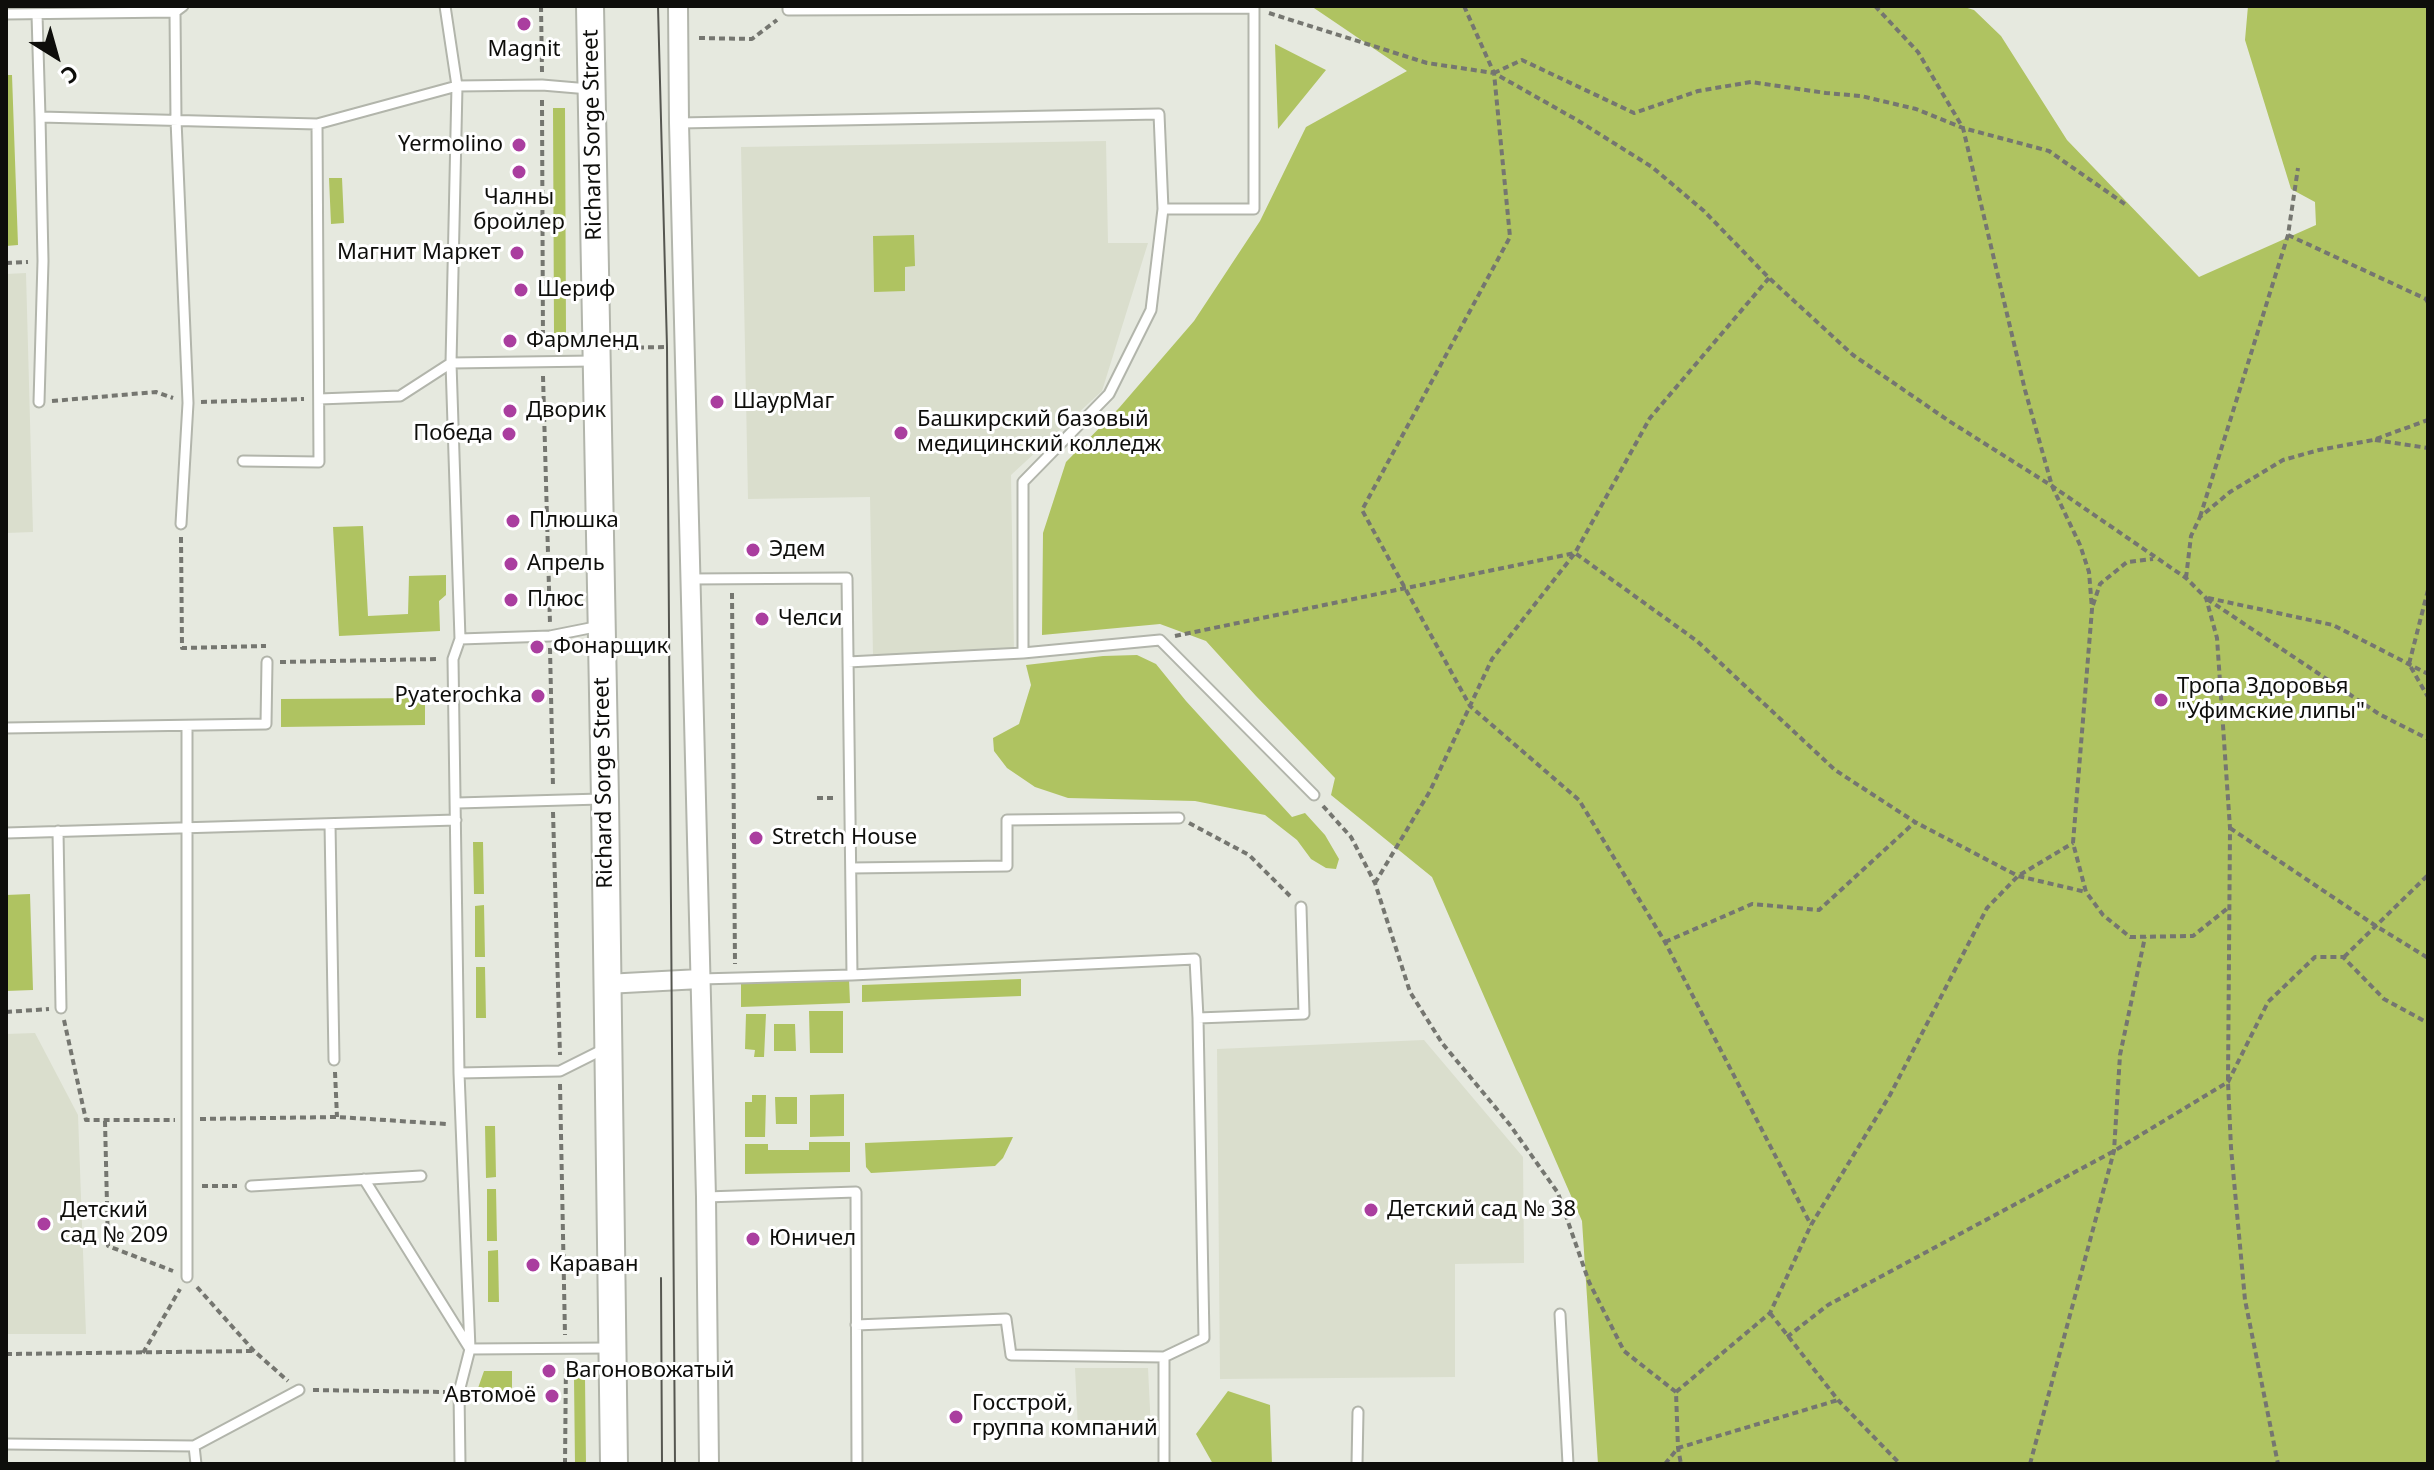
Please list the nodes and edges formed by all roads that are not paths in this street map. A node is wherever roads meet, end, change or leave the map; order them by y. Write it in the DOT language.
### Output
graph roads {
  1 [pos="445,6"];
  2 [pos="590,6"];
  3 [pos="678,6"];
  4 [pos="1253,7"];
  5 [pos="788,8"];
  6 [pos="179,9"];
  7 [pos="6,14"];
  8 [pos="37,14"];
  9 [pos="457,86"];
  10 [pos="592,89"];
  11 [pos="40,117"];
  12 [pos="176,120"];
  13 [pos="679,123"];
  14 [pos="317,124"];
  15 [pos="1163,209"];
  16 [pos="596,354"];
  17 [pos="451,363"];
  18 [pos="319,399"];
  19 [pos="39,402"];
  20 [pos="243,461"];
  21 [pos="181,524"];
  22 [pos="690,579"];
  23 [pos="600,626"];
  24 [pos="460,639"];
  25 [pos="1023,653"];
  26 [pos="267,662"];
  27 [pos="848,662"];
  28 [pos="187,727"];
  29 [pos="6,728"];
  30 [pos="1314,795"];
  31 [pos="605,799"];
  32 [pos="457,803"];
  33 [pos="1179,818"];
  34 [pos="456,820"];
  35 [pos="330,824"];
  36 [pos="189,828"];
  37 [pos="58,831"];
  38 [pos="6,833"];
  39 [pos="851,868"];
  40 [pos="1301,907"];
  41 [pos="852,975"];
  42 [pos="700,979"];
  43 [pos="606,984"];
  44 [pos="61,1008"];
  45 [pos="1198,1018"];
  46 [pos="607,1048"];
  47 [pos="334,1060"];
  48 [pos="459,1073"];
  49 [pos="421,1176"];
  50 [pos="364,1179"];
  51 [pos="251,1186"];
  52 [pos="706,1197"];
  53 [pos="187,1277"];
  54 [pos="1560,1314"];
  55 [pos="856,1325"];
  56 [pos="612,1348"];
  57 [pos="470,1349"];
  58 [pos="1164,1357"];
  59 [pos="299,1390"];
  60 [pos="1358,1412"];
  61 [pos="6,1444"];
  62 [pos="194,1446"];
  63 [pos="196,1464"];
  64 [pos="460,1464"];
  65 [pos="614,1464"];
  66 [pos="709,1464"];
  67 [pos="857,1464"];
  68 [pos="1164,1464"];
  69 [pos="1357,1464"];
  70 [pos="1568,1464"];
  1 -- 9 [label="lane"];
  2 -- 10 [label="main road, Richard Sorge Street"];
  3 -- 13 [label="street"];
  4 -- 5 [label="lane"];
  4 -- 15 [label="lane"];
  6 -- 8 [label="lane"];
  6 -- 12 [label="lane"];
  7 -- 8 [label="lane"];
  8 -- 11 [label="lane"];
  9 -- 10 [label="lane"];
  9 -- 14 [label="lane"];
  9 -- 17 [label="lane"];
  10 -- 16 [label="main road, Richard Sorge Street"];
  11 -- 12 [label="lane"];
  11 -- 19 [label="lane"];
  12 -- 14 [label="lane"];
  12 -- 21 [label="lane"];
  13 -- 15 [label="lane"];
  13 -- 22 [label="street"];
  14 -- 18 [label="lane"];
  15 -- 25 [label="lane"];
  16 -- 17 [label="lane"];
  16 -- 23 [label="main road, Richard Sorge Street"];
  17 -- 18 [label="lane"];
  17 -- 24 [label="lane"];
  18 -- 20 [label="lane"];
  22 -- 27 [label="lane"];
  22 -- 42 [label="street"];
  23 -- 24 [label="lane"];
  23 -- 31 [label="main road, Richard Sorge Street"];
  24 -- 32 [label="lane"];
  25 -- 27 [label="lane"];
  25 -- 30 [label="lane"];
  26 -- 28 [label="lane"];
  27 -- 39 [label="lane"];
  28 -- 29 [label="lane"];
  28 -- 36 [label="lane"];
  31 -- 32 [label="lane"];
  31 -- 43 [label="main road, Richard Sorge Street"];
  32 -- 34 [label="lane"];
  33 -- 39 [label="lane"];
  34 -- 35 [label="lane"];
  34 -- 48 [label="lane"];
  35 -- 36 [label="lane"];
  35 -- 47 [label="lane"];
  36 -- 37 [label="lane"];
  36 -- 53 [label="lane"];
  37 -- 38 [label="lane"];
  37 -- 44 [label="lane"];
  39 -- 41 [label="lane"];
  40 -- 45 [label="lane"];
  41 -- 42 [label="lane"];
  41 -- 45 [label="lane"];
  42 -- 43 [label="street"];
  42 -- 52 [label="street"];
  43 -- 46 [label="main road, Richard Sorge Street"];
  45 -- 58 [label="lane"];
  46 -- 48 [label="lane"];
  46 -- 56 [label="main road, Richard Sorge Street"];
  48 -- 57 [label="lane"];
  49 -- 50 [label="lane"];
  50 -- 51 [label="lane"];
  50 -- 57 [label="lane"];
  52 -- 55 [label="lane"];
  52 -- 66 [label="street"];
  54 -- 70 [label="lane"];
  55 -- 58 [label="lane"];
  55 -- 67 [label="lane"];
  56 -- 57 [label="lane"];
  56 -- 65 [label="main road, Richard Sorge Street"];
  57 -- 64 [label="lane"];
  58 -- 68 [label="lane"];
  59 -- 62 [label="lane"];
  60 -- 69 [label="lane"];
  61 -- 62 [label="lane"];
  62 -- 63 [label="lane"];
}
